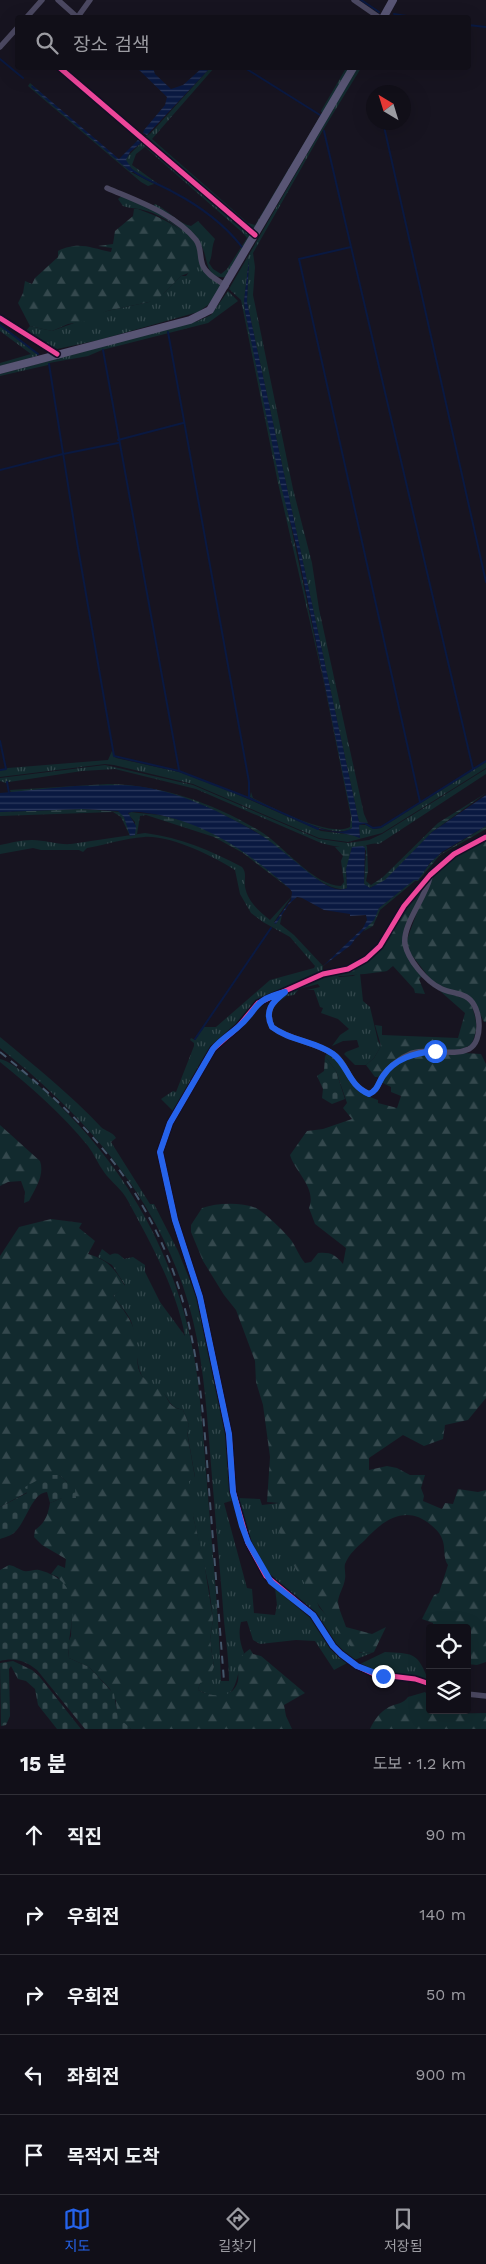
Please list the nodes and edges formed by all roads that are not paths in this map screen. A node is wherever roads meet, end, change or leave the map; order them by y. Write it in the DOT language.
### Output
graph roads {
  1 [pos="42,0"];
  2 [pos="58,0"];
  3 [pos="90,0"];
  4 [pos="354,0"];
  5 [pos="393,0"];
  6 [pos="29,15"];
  7 [pos="75,15"];
  8 [pos="79,15"];
  9 [pos="376,15"];
  10 [pos="383,15"];
  11 [pos="15,31"];
  12 [pos="0,47"];
  13 [pos="62,70"];
  14 [pos="353,70"];
  15 [pos="106,188"];
  16 [pos="255,235"];
  17 [pos="226,286"];
  18 [pos="0,318"];
  19 [pos="57,354"];
  20 [pos="0,370"];
  21 [pos="486,837"];
  22 [pos="430,875"];
  23 [pos="285,992"];
  24 [pos="426,1683"];
  25 [pos="471,1694"];
  26 [pos="486,1696"];
  1 -- 6 [label="street"];
  2 -- 7 [label="street"];
  3 -- 8 [label="street"];
  4 -- 9 [label="street"];
  5 -- 10 [label="main road"];
  11 -- 12 [label="street"];
  13 -- 16 [label="street"];
  14 -- 16 [label="main road"];
  15 -- 17 [label="street"];
  16 -- 17 [label="main road"];
  17 -- 19 [label="main road"];
  18 -- 19 [label="street"];
  19 -- 20 [label="main road"];
  21 -- 22 [label="street"];
  22 -- 23 [label="street"];
  22 -- 23 [label="street"];
  23 -- 24 [label="street"];
  25 -- 26 [label="street"];
}
